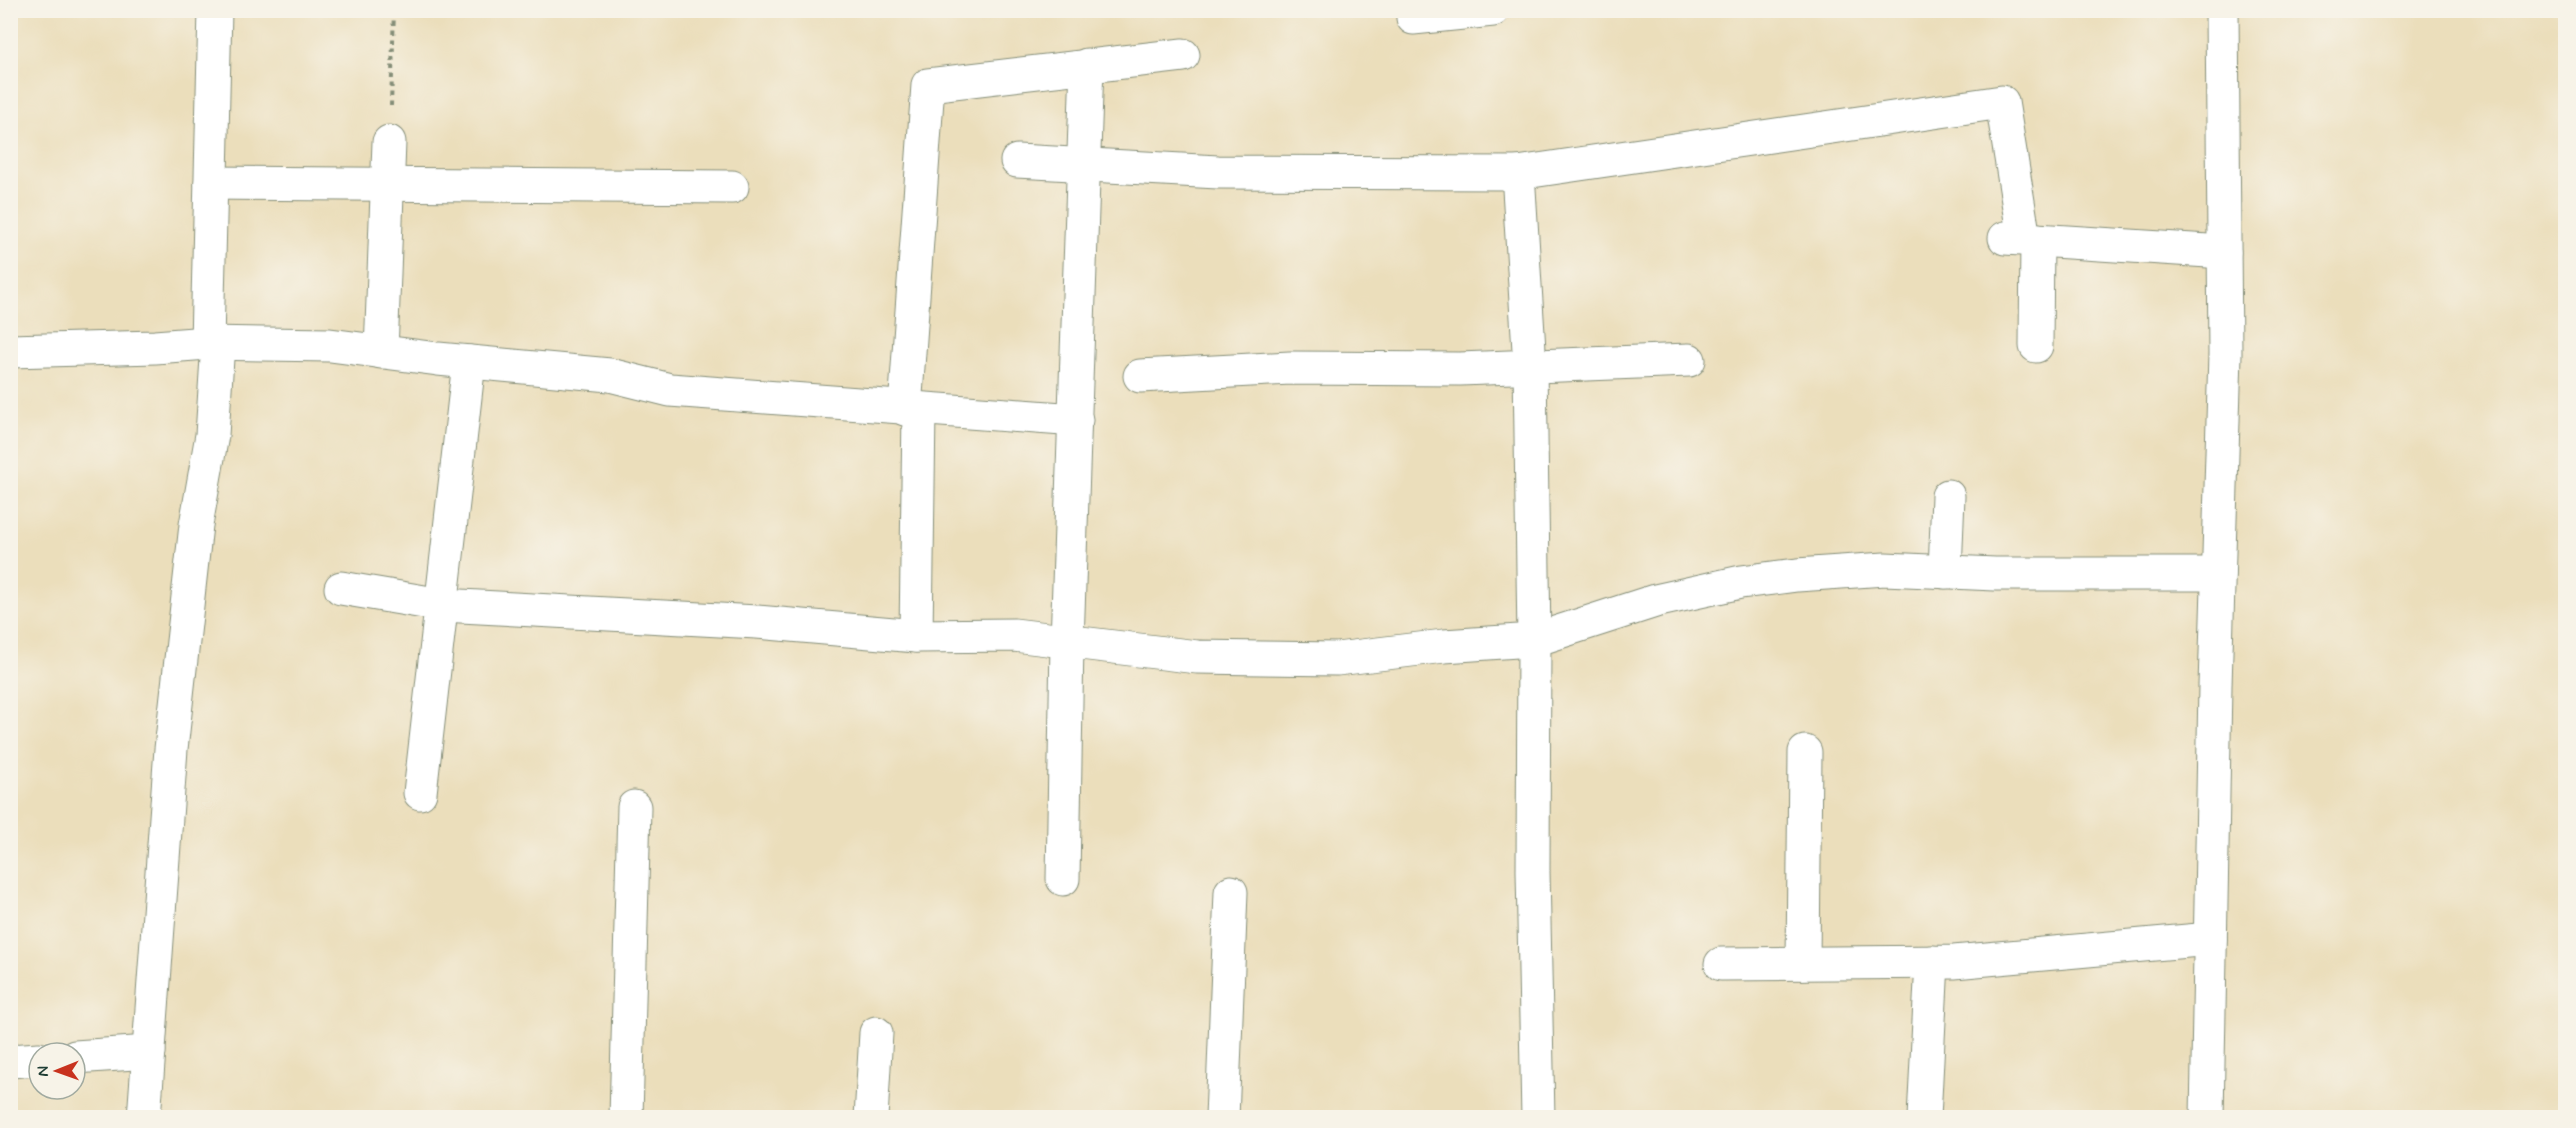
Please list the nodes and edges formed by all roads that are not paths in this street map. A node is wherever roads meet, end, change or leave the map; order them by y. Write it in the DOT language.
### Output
graph roads {
  1 [pos="215,10"];
  2 [pos="1493,10"];
  3 [pos="2222,10"];
  4 [pos="1413,18"];
  5 [pos="1183,55"];
  6 [pos="1086,65"];
  7 [pos="389,142"];
  8 [pos="1017,161"];
  9 [pos="1083,164"];
  10 [pos="1518,173"];
  11 [pos="211,183"];
  12 [pos="389,184"];
  13 [pos="732,187"];
  14 [pos="2022,239"];
  15 [pos="2224,252"];
  16 [pos="212,343"];
  17 [pos="2036,346"];
  18 [pos="10,351"];
  19 [pos="381,352"];
  20 [pos="1689,360"];
  21 [pos="469,362"];
  22 [pos="1530,366"];
  23 [pos="1140,375"];
  24 [pos="912,409"];
  25 [pos="1076,420"];
  26 [pos="1948,496"];
  27 [pos="1946,572"];
  28 [pos="2218,574"];
  29 [pos="341,588"];
  30 [pos="442,605"];
  31 [pos="916,636"];
  32 [pos="1534,640"];
  33 [pos="1067,642"];
  34 [pos="1805,752"];
  35 [pos="420,793"];
  36 [pos="634,807"];
  37 [pos="1063,879"];
  38 [pos="1231,892"];
  39 [pos="2210,939"];
  40 [pos="1932,962"];
  41 [pos="1803,963"];
  42 [pos="1721,964"];
  43 [pos="876,1032"];
  44 [pos="149,1052"];
  45 [pos="87,1056"];
  46 [pos="27,1060"];
  47 [pos="10,1061"];
  48 [pos="144,1118"];
  49 [pos="626,1118"];
  50 [pos="871,1118"];
  51 [pos="1222,1118"];
  52 [pos="1538,1118"];
  53 [pos="1924,1118"];
  54 [pos="2207,1118"];
  1 -- 11 [label="street"];
  2 -- 4 [label="street"];
  3 -- 15 [label="street"];
  5 -- 6 [label="street"];
  6 -- 9 [label="street"];
  6 -- 24 [label="street"];
  7 -- 12 [label="street"];
  8 -- 9 [label="street"];
  9 -- 10 [label="street"];
  9 -- 25 [label="street"];
  10 -- 14 [label="street"];
  10 -- 22 [label="street"];
  11 -- 12 [label="street"];
  11 -- 16 [label="street"];
  12 -- 13 [label="street"];
  12 -- 19 [label="street"];
  14 -- 15 [label="street"];
  14 -- 17 [label="street"];
  15 -- 28 [label="street"];
  16 -- 18 [label="street"];
  16 -- 19 [label="street"];
  16 -- 44 [label="street"];
  19 -- 21 [label="street"];
  20 -- 22 [label="street"];
  21 -- 24 [label="street"];
  21 -- 30 [label="street"];
  22 -- 23 [label="street"];
  22 -- 32 [label="street"];
  24 -- 25 [label="street"];
  24 -- 31 [label="street"];
  25 -- 33 [label="street"];
  26 -- 27 [label="street"];
  27 -- 28 [label="street"];
  27 -- 32 [label="street"];
  28 -- 39 [label="street"];
  29 -- 30 [label="street"];
  30 -- 31 [label="street"];
  30 -- 35 [label="street"];
  31 -- 33 [label="street"];
  32 -- 33 [label="street"];
  32 -- 52 [label="street"];
  33 -- 37 [label="street"];
  34 -- 41 [label="street"];
  36 -- 49 [label="street"];
  38 -- 51 [label="street"];
  39 -- 40 [label="street"];
  39 -- 54 [label="street"];
  40 -- 41 [label="street"];
  40 -- 53 [label="street"];
  41 -- 42 [label="street"];
  43 -- 50 [label="street"];
  44 -- 45 [label="street"];
  44 -- 48 [label="street"];
  46 -- 47 [label="street"];
}
